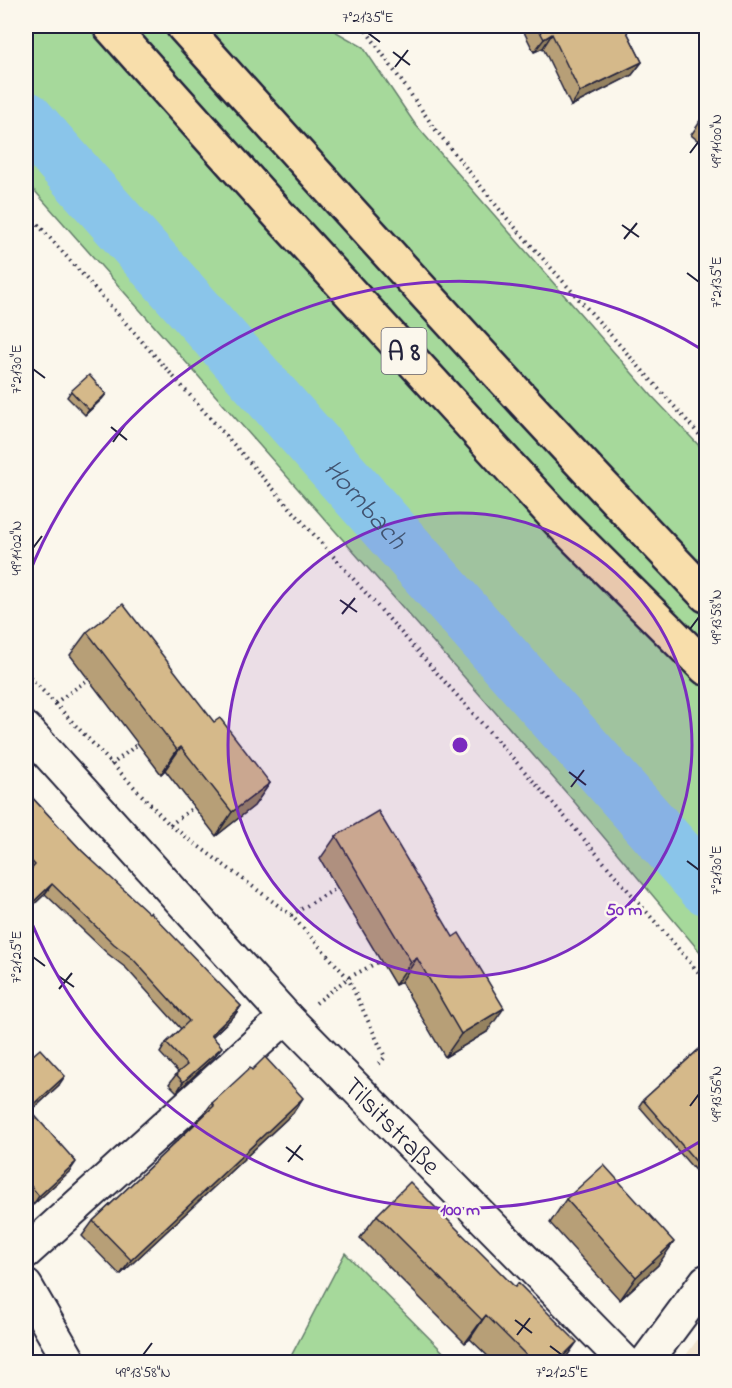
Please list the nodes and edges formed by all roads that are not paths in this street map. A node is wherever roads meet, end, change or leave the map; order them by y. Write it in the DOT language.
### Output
graph roads {
  1 [pos="110,26"];
  2 [pos="183,26"];
  3 [pos="706,595"];
  4 [pos="706,668"];
  5 [pos="26,729"];
  6 [pos="286,1017"];
  7 [pos="26,1252"];
  8 [pos="706,1281"];
  9 [pos="26,1286"];
  10 [pos="70,1362"];
  11 [pos="625,1362"];
  12 [pos="646,1362"];
  1 -- 4 [label="highway, A 8"];
  2 -- 3 [label="highway, A 8"];
  5 -- 6 [label="street, Tilsitstraße"];
  6 -- 7 [label="street"];
  6 -- 11 [label="street, Tilsitstraße"];
  8 -- 12 [label="street"];
  9 -- 10 [label="street"];
}
